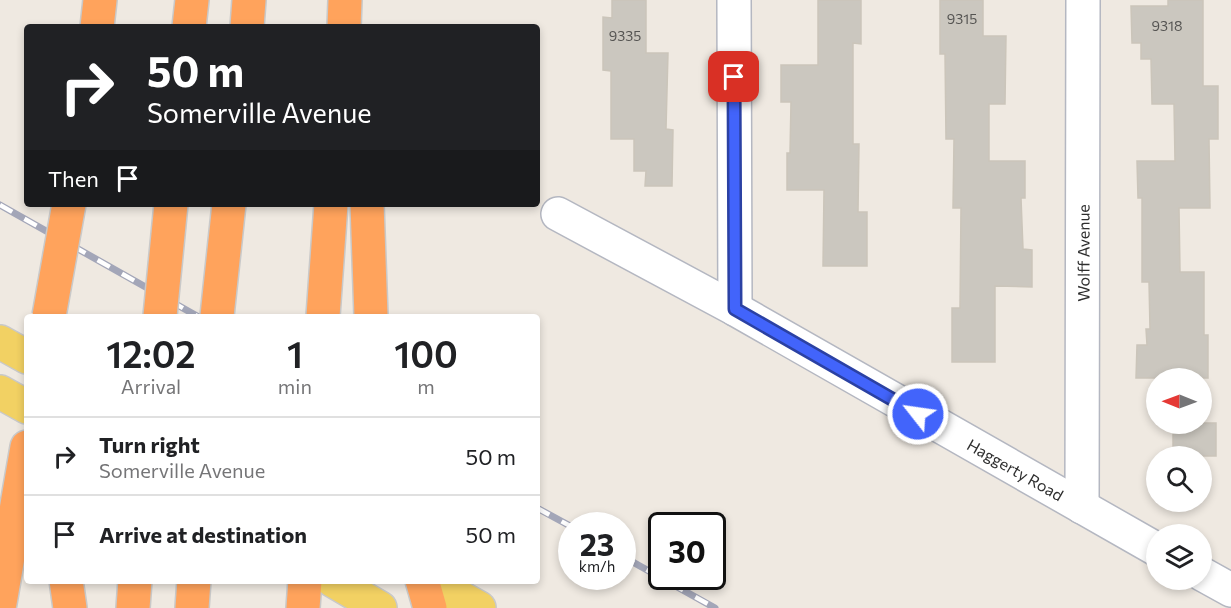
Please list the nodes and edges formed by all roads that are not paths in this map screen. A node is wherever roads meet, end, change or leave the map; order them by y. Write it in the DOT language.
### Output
graph roads {
  1 [pos="100,0"];
  2 [pos="192,0"];
  3 [pos="249,0"];
  4 [pos="345,0"];
  5 [pos="362,0"];
  6 [pos="734,0"];
  7 [pos="1083,0"];
  8 [pos="97,24"];
  9 [pos="189,24"];
  10 [pos="246,24"];
  11 [pos="344,24"];
  12 [pos="363,24"];
  13 [pos="68,207"];
  14 [pos="76,207"];
  15 [pos="171,207"];
  16 [pos="229,207"];
  17 [pos="332,207"];
  18 [pos="367,207"];
  19 [pos="558,214"];
  20 [pos="735,309"];
  21 [pos="50,314"];
  22 [pos="66,314"];
  23 [pos="160,314"];
  24 [pos="217,314"];
  25 [pos="323,314"];
  26 [pos="371,314"];
  27 [pos="0,342"];
  28 [pos="24,355"];
  29 [pos="0,392"];
  30 [pos="24,405"];
  31 [pos="24,464"];
  32 [pos="1082,507"];
  33 [pos="1146,543"];
  34 [pos="1212,580"];
  35 [pos="67,584"];
  36 [pos="135,584"];
  37 [pos="194,584"];
  38 [pos="305,584"];
  39 [pos="339,584"];
  40 [pos="423,584"];
  41 [pos="436,584"];
  42 [pos="1231,590"];
  43 [pos="0,603"];
  44 [pos="70,608"];
  45 [pos="133,608"];
  46 [pos="192,608"];
  47 [pos="303,608"];
  48 [pos="381,608"];
  49 [pos="430,608"];
  50 [pos="479,608"];
  1 -- 8 [label="highway"];
  2 -- 9 [label="highway"];
  3 -- 10 [label="highway"];
  4 -- 11 [label="highway"];
  5 -- 12 [label="highway"];
  6 -- 20 [label="street"];
  7 -- 32 [label="street, Wolff Avenue"];
  13 -- 21 [label="highway, bridge"];
  14 -- 22 [label="highway"];
  15 -- 23 [label="highway, bridge"];
  16 -- 24 [label="highway"];
  17 -- 25 [label="highway"];
  18 -- 26 [label="highway"];
  19 -- 20 [label="street, Haggerty Road"];
  20 -- 32 [label="street, Haggerty Road"];
  27 -- 28 [label="main road"];
  29 -- 30 [label="main road"];
  31 -- 43 [label="highway"];
  32 -- 33 [label="street, Haggerty Road"];
  34 -- 42 [label="street"];
  35 -- 44 [label="highway"];
  36 -- 45 [label="highway"];
  37 -- 46 [label="highway"];
  38 -- 47 [label="highway"];
  39 -- 48 [label="main road"];
  40 -- 49 [label="highway"];
  41 -- 50 [label="main road"];
}
